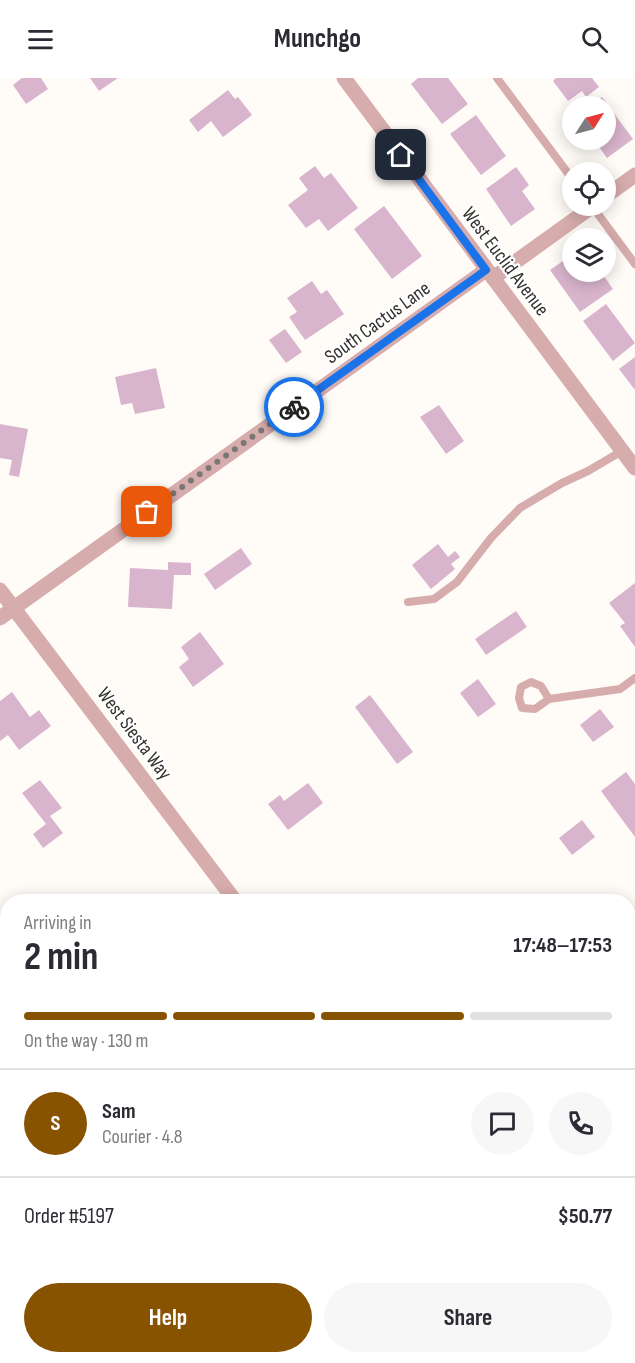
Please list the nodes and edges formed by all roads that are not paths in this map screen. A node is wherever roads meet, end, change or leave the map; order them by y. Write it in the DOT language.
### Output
graph roads {
  1 [pos="344,78"];
  2 [pos="497,78"];
  3 [pos="562,165"];
  4 [pos="635,175"];
  5 [pos="616,189"];
  6 [pos="577,216"];
  7 [pos="599,216"];
  8 [pos="635,264"];
  9 [pos="490,274"];
  10 [pos="622,451"];
  11 [pos="635,468"];
  12 [pos="0,590"];
  13 [pos="408,602"];
  14 [pos="13,608"];
  15 [pos="0,618"];
  16 [pos="635,678"];
  17 [pos="549,699"];
  18 [pos="230,894"];
  1 -- 9 [label="street, West Euclid Avenue"];
  2 -- 3 [label="lane"];
  4 -- 5 [label="street"];
  6 -- 9 [label="street, South Cactus Lane"];
  7 -- 8 [label="lane"];
  9 -- 10 [label="street, West Euclid Avenue"];
  9 -- 14 [label="street, South Cactus Lane"];
  10 -- 11 [label="street, West Euclid Avenue"];
  10 -- 13 [label="lane"];
  12 -- 14 [label="street, West Siesta Way"];
  14 -- 15 [label="street, South Cactus Lane"];
  14 -- 18 [label="street, West Siesta Way"];
  16 -- 17 [label="lane"];
}
